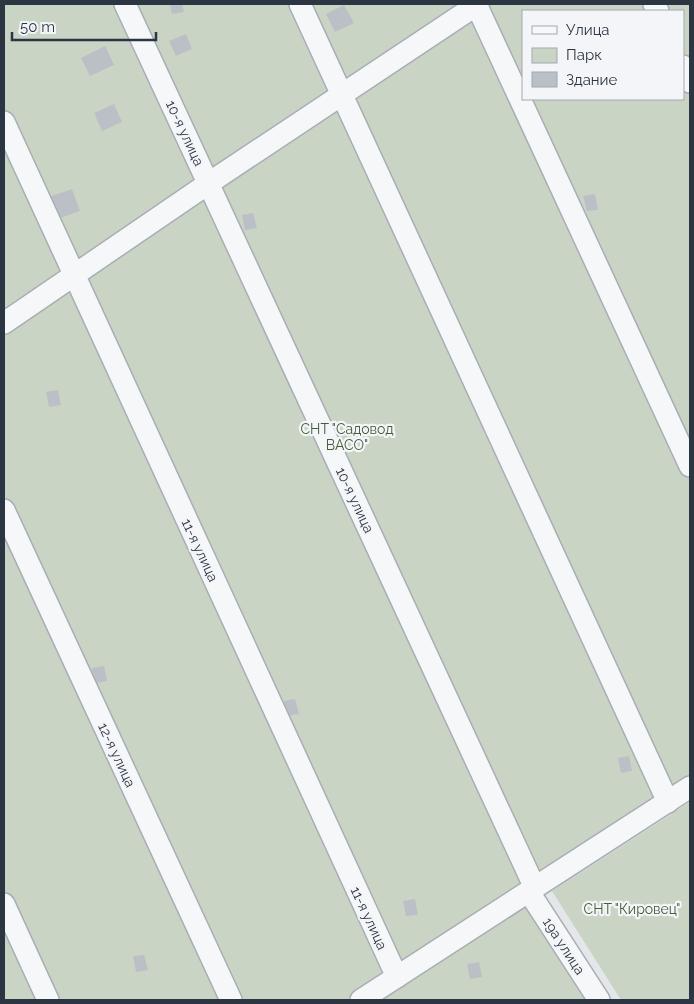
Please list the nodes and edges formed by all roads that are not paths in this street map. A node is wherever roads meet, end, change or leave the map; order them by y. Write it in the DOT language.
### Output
graph roads {
  1 [pos="125,4"];
  2 [pos="300,4"];
  3 [pos="477,4"];
  4 [pos="684,68"];
  5 [pos="690,82"];
  6 [pos="342,94"];
  7 [pos="4,122"];
  8 [pos="209,183"];
  9 [pos="74,274"];
  10 [pos="4,323"];
  11 [pos="690,466"];
  12 [pos="4,510"];
  13 [pos="690,787"];
  14 [pos="668,802"];
  15 [pos="532,890"];
  16 [pos="4,904"];
  17 [pos="397,977"];
  18 [pos="366,999"];
  19 [pos="48,1000"];
  20 [pos="231,1000"];
  21 [pos="599,1000"];
  1 -- 8 [label="street, 10-я улица"];
  2 -- 6 [label="street"];
  3 -- 6 [label="street"];
  3 -- 11 [label="street"];
  4 -- 5 [label="street"];
  6 -- 8 [label="street"];
  6 -- 14 [label="street"];
  7 -- 9 [label="street, 11-я улица"];
  8 -- 9 [label="street"];
  8 -- 15 [label="street, 10-я улица"];
  9 -- 10 [label="street"];
  9 -- 17 [label="street, 11-я улица"];
  12 -- 20 [label="street, 12-я улица"];
  13 -- 14 [label="street"];
  14 -- 15 [label="street"];
  15 -- 17 [label="street"];
  15 -- 21 [label="street, 19а улица"];
  16 -- 19 [label="street"];
  17 -- 18 [label="street"];
}
